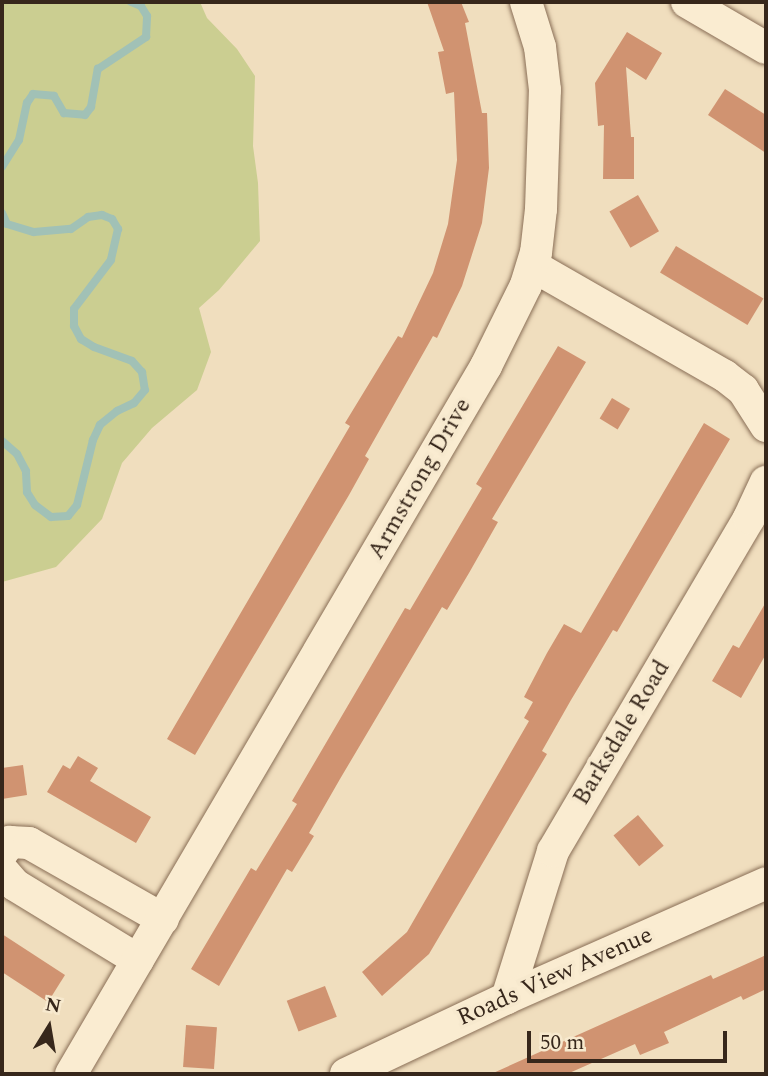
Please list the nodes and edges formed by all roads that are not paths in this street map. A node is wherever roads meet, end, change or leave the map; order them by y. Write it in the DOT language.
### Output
graph roads {
  1 [pos="526,2"];
  2 [pos="687,2"];
  3 [pos="766,48"];
  4 [pos="533,266"];
  5 [pos="766,426"];
  6 [pos="766,482"];
  7 [pos="2,853"];
  8 [pos="2,870"];
  9 [pos="766,883"];
  10 [pos="163,919"];
  11 [pos="138,960"];
  12 [pos="508,998"];
  13 [pos="71,1074"];
  14 [pos="346,1074"];
  1 -- 4 [label="street, Armstrong Drive"];
  2 -- 3 [label="street"];
  4 -- 5 [label="street"];
  4 -- 10 [label="street, Armstrong Drive"];
  6 -- 12 [label="street, Barksdale Road"];
  7 -- 10 [label="street"];
  8 -- 11 [label="street"];
  9 -- 12 [label="street, Roads View Avenue"];
  10 -- 11 [label="street, Armstrong Drive"];
  11 -- 13 [label="street, Armstrong Drive"];
  12 -- 14 [label="street, Roads View Avenue"];
}
